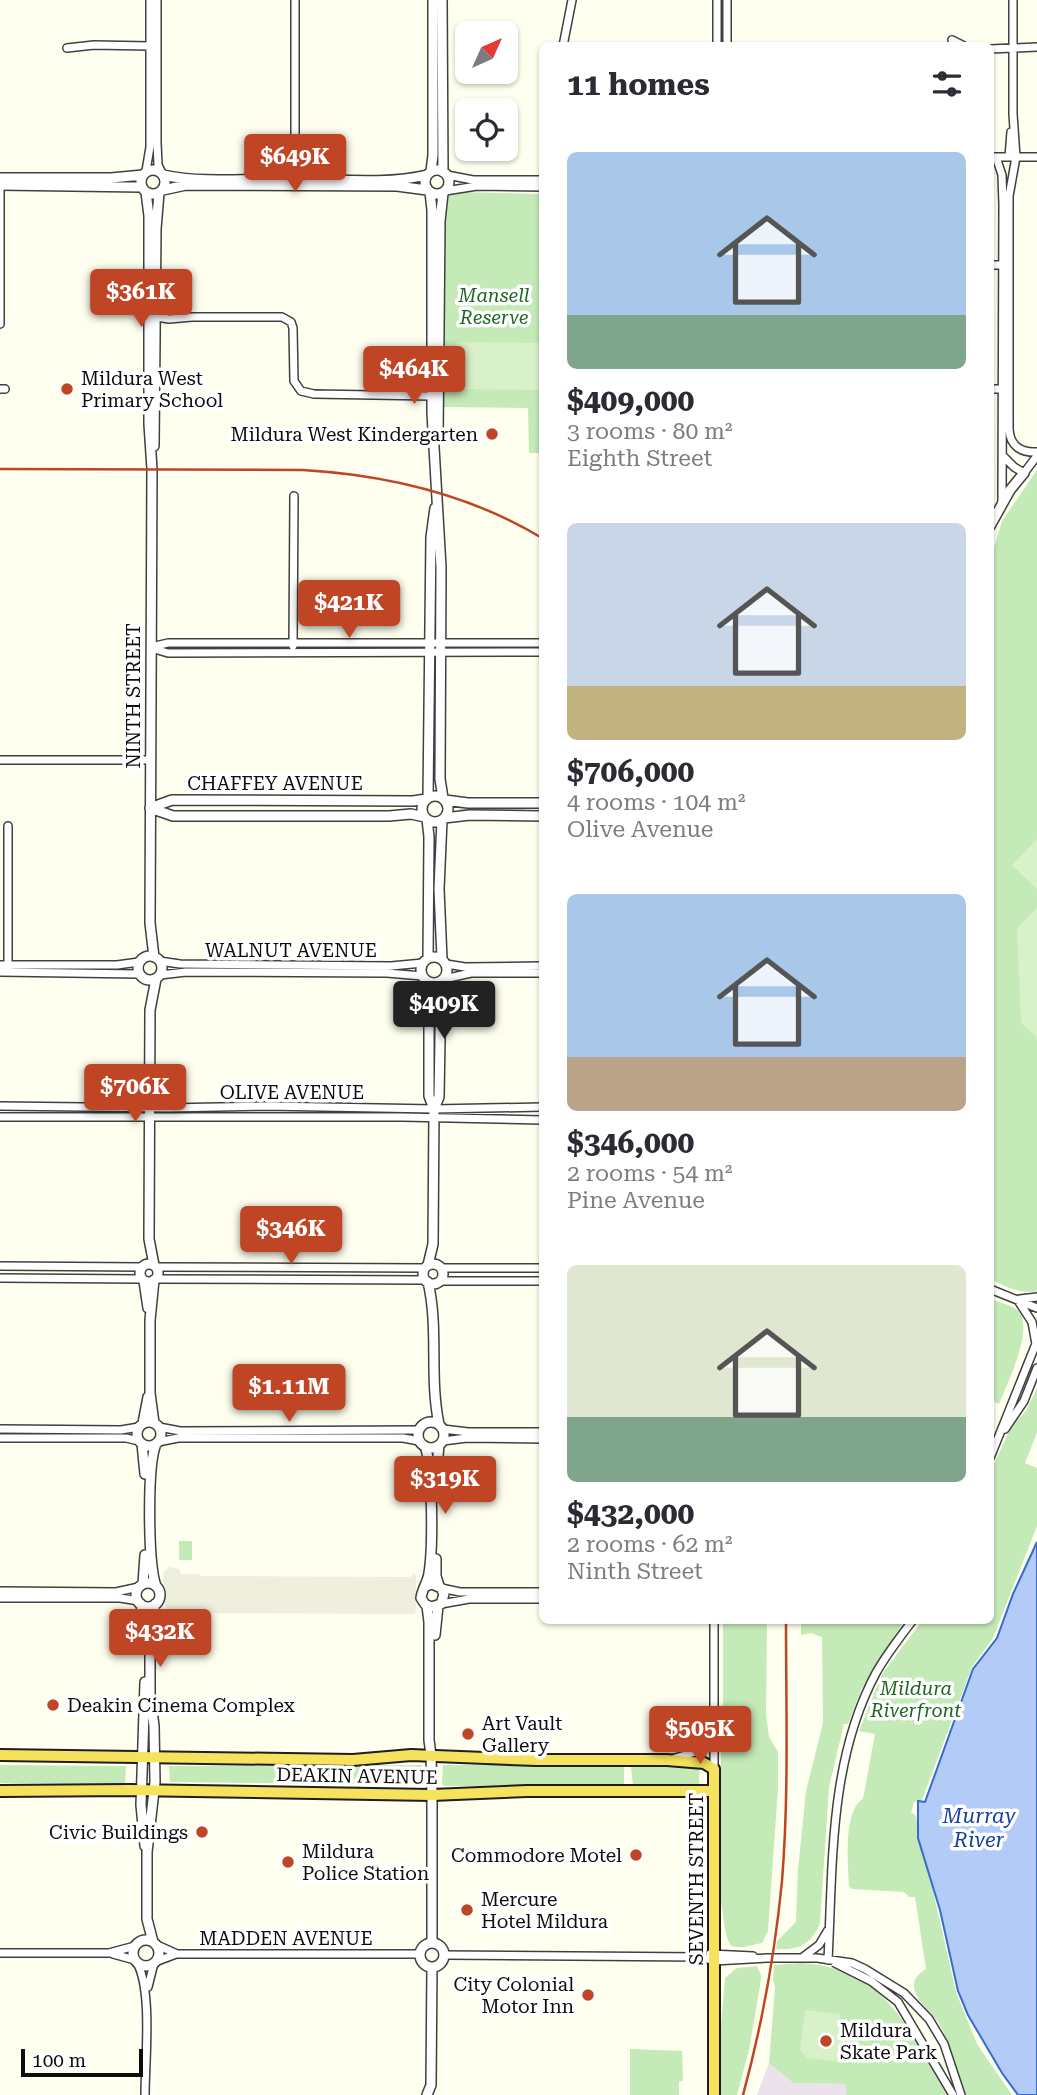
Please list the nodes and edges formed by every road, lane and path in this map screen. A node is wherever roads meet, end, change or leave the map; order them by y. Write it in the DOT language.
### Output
graph roads {
  1 [pos="150,0"];
  2 [pos="157,0"];
  3 [pos="295,0"];
  4 [pos="433,0"];
  5 [pos="442,0"];
  6 [pos="572,0"];
  7 [pos="717,0"];
  8 [pos="727,0"];
  9 [pos="1013,0"];
  10 [pos="952,40"];
  11 [pos="564,42"];
  12 [pos="717,42"];
  13 [pos="727,42"];
  14 [pos="956,42"];
  15 [pos="150,46"];
  16 [pos="1037,47"];
  17 [pos="66,48"];
  18 [pos="1013,48"];
  19 [pos="994,49"];
  20 [pos="994,157"];
  21 [pos="1013,157"];
  22 [pos="1037,157"];
  23 [pos="994,160"];
  24 [pos="144,173"];
  25 [pos="429,173"];
  26 [pos="445,173"];
  27 [pos="163,174"];
  28 [pos="0,178"];
  29 [pos="295,179"];
  30 [pos="539,180"];
  31 [pos="0,185"];
  32 [pos="539,187"];
  33 [pos="144,189"];
  34 [pos="161,191"];
  35 [pos="428,191"];
  36 [pos="444,192"];
  37 [pos="994,265"];
  38 [pos="1006,265"];
  39 [pos="154,316"];
  40 [pos="0,324"];
  41 [pos="994,388"];
  42 [pos="1005,389"];
  43 [pos="432,394"];
  44 [pos="1037,454"];
  45 [pos="1002,455"];
  46 [pos="436,456"];
  47 [pos="1024,473"];
  48 [pos="294,496"];
  49 [pos="436,500"];
  50 [pos="1002,503"];
  51 [pos="994,518"];
  52 [pos="293,642"];
  53 [pos="430,643"];
  54 [pos="441,643"];
  55 [pos="539,643"];
  56 [pos="151,648"];
  57 [pos="539,652"];
  58 [pos="293,653"];
  59 [pos="430,654"];
  60 [pos="441,654"];
  61 [pos="0,760"];
  62 [pos="150,760"];
  63 [pos="427,798"];
  64 [pos="444,799"];
  65 [pos="242,800"];
  66 [pos="340,801"];
  67 [pos="529,803"];
  68 [pos="539,803"];
  69 [pos="150,808"];
  70 [pos="242,816"];
  71 [pos="529,816"];
  72 [pos="539,816"];
  73 [pos="339,817"];
  74 [pos="426,818"];
  75 [pos="443,819"];
  76 [pos="8,826"];
  77 [pos="149,959"];
  78 [pos="425,961"];
  79 [pos="444,961"];
  80 [pos="539,966"];
  81 [pos="4,968"];
  82 [pos="539,973"];
  83 [pos="141,976"];
  84 [pos="158,977"];
  85 [pos="424,978"];
  86 [pos="442,980"];
  87 [pos="150,1010"];
  88 [pos="0,1106"];
  89 [pos="539,1107"];
  90 [pos="149,1113"];
  91 [pos="434,1114"];
  92 [pos="0,1117"];
  93 [pos="539,1120"];
  94 [pos="433,1244"];
  95 [pos="0,1266"];
  96 [pos="37,1266"];
  97 [pos="149,1266"];
  98 [pos="427,1266"];
  99 [pos="440,1267"];
  100 [pos="233,1268"];
  101 [pos="455,1268"];
  102 [pos="539,1268"];
  103 [pos="37,1278"];
  104 [pos="0,1279"];
  105 [pos="149,1280"];
  106 [pos="233,1280"];
  107 [pos="427,1281"];
  108 [pos="455,1281"];
  109 [pos="539,1281"];
  110 [pos="440,1282"];
  111 [pos="994,1291"];
  112 [pos="1037,1297"];
  113 [pos="1016,1299"];
  114 [pos="1037,1308"];
  115 [pos="433,1311"];
  116 [pos="1036,1342"];
  117 [pos="1037,1368"];
  118 [pos="149,1393"];
  119 [pos="433,1400"];
  120 [pos="141,1425"];
  121 [pos="156,1425"];
  122 [pos="422,1426"];
  123 [pos="441,1426"];
  124 [pos="0,1429"];
  125 [pos="539,1432"];
  126 [pos="0,1438"];
  127 [pos="539,1439"];
  128 [pos="997,1440"];
  129 [pos="140,1442"];
  130 [pos="157,1443"];
  131 [pos="441,1443"];
  132 [pos="422,1444"];
  133 [pos="994,1448"];
  134 [pos="141,1586"];
  135 [pos="156,1586"];
  136 [pos="426,1586"];
  137 [pos="440,1587"];
  138 [pos="0,1591"];
  139 [pos="539,1592"];
  140 [pos="0,1598"];
  141 [pos="539,1599"];
  142 [pos="140,1603"];
  143 [pos="155,1604"];
  144 [pos="435,1605"];
  145 [pos="714,1624"];
  146 [pos="910,1624"];
  147 [pos="714,1738"];
  148 [pos="0,1755"];
  149 [pos="431,1755"];
  150 [pos="149,1757"];
  151 [pos="667,1760"];
  152 [pos="714,1769"];
  153 [pos="141,1790"];
  154 [pos="0,1791"];
  155 [pos="154,1791"];
  156 [pos="714,1791"];
  157 [pos="432,1795"];
  158 [pos="147,1853"];
  159 [pos="147,1919"];
  160 [pos="830,1926"];
  161 [pos="432,1942"];
  162 [pos="154,1943"];
  163 [pos="136,1945"];
  164 [pos="0,1953"];
  165 [pos="109,1953"];
  166 [pos="177,1954"];
  167 [pos="419,1954"];
  168 [pos="444,1955"];
  169 [pos="714,1957"];
  170 [pos="803,1958"];
  171 [pos="136,1960"];
  172 [pos="828,1960"];
  173 [pos="154,1962"];
  174 [pos="432,1967"];
  175 [pos="898,1988"];
  176 [pos="891,1996"];
  177 [pos="145,1998"];
  178 [pos="431,2085"];
  179 [pos="145,2095"];
  180 [pos="427,2095"];
  181 [pos="437,2095"];
  182 [pos="714,2095"];
  183 [pos="953,2095"];
  184 [pos="961,2095"];
  1 -- 15 [label="street"];
  2 -- 27 [label="street"];
  3 -- 29 [label="street"];
  4 -- 25 [label="street"];
  5 -- 26 [label="street"];
  6 -- 11 [label="street"];
  7 -- 12 [label="street"];
  8 -- 13 [label="street"];
  9 -- 18 [label="street"];
  10 -- 14 [label="street"];
  15 -- 17 [label="street"];
  15 -- 24 [label="street"];
  16 -- 18 [label="street"];
  18 -- 19 [label="street"];
  18 -- 21 [label="street"];
  20 -- 21 [label="street"];
  21 -- 22 [label="street"];
  21 -- 38 [label="street"];
  23 -- 38 [label="street"];
  24 -- 27 [label="street"];
  24 -- 28 [label="street"];
  24 -- 33 [label="street"];
  25 -- 26 [label="street"];
  25 -- 29 [label="street"];
  25 -- 35 [label="street"];
  26 -- 30 [label="street"];
  26 -- 36 [label="street"];
  27 -- 29 [label="street"];
  27 -- 34 [label="street"];
  28 -- 31 [label="street"];
  31 -- 33 [label="street"];
  31 -- 40 [label="street"];
  32 -- 36 [label="street"];
  33 -- 34 [label="street"];
  33 -- 39 [label="street, NINTH STREET"];
  34 -- 35 [label="street"];
  34 -- 39 [label="street, NINTH STREET"];
  35 -- 36 [label="street"];
  35 -- 43 [label="street"];
  36 -- 46 [label="street"];
  37 -- 38 [label="street"];
  38 -- 42 [label="street"];
  39 -- 43 [label="street"];
  39 -- 56 [label="street, NINTH STREET"];
  41 -- 42 [label="street"];
  42 -- 44 [label="street"];
  42 -- 45 [label="street"];
  43 -- 46 [label="street"];
  44 -- 47 [label="street"];
  45 -- 47 [label="street"];
  45 -- 50 [label="street"];
  46 -- 49 [label="street"];
  47 -- 50 [label="street"];
  48 -- 52 [label="street"];
  49 -- 53 [label="street"];
  49 -- 54 [label="street"];
  50 -- 51 [label="street"];
  52 -- 53 [label="street"];
  52 -- 56 [label="street"];
  52 -- 58 [label="street"];
  53 -- 54 [label="street"];
  53 -- 59 [label="street"];
  54 -- 55 [label="street"];
  54 -- 60 [label="street"];
  56 -- 58 [label="street"];
  56 -- 62 [label="street, NINTH STREET"];
  57 -- 60 [label="street"];
  58 -- 59 [label="street"];
  59 -- 60 [label="street"];
  59 -- 63 [label="street"];
  60 -- 64 [label="street"];
  61 -- 62 [label="street"];
  62 -- 69 [label="street, NINTH STREET"];
  63 -- 64 [label="street"];
  63 -- 66 [label="street, CHAFFEY AVENUE"];
  63 -- 74 [label="street"];
  64 -- 67 [label="street"];
  64 -- 75 [label="street"];
  65 -- 66 [label="street, CHAFFEY AVENUE"];
  65 -- 69 [label="street, CHAFFEY AVENUE"];
  65 -- 70 [label="street"];
  66 -- 73 [label="street"];
  67 -- 68 [label="street"];
  67 -- 71 [label="street"];
  69 -- 70 [label="street, CHAFFEY AVENUE"];
  69 -- 77 [label="street, NINTH STREET"];
  70 -- 73 [label="street, CHAFFEY AVENUE"];
  71 -- 72 [label="street"];
  71 -- 75 [label="street"];
  73 -- 74 [label="street, CHAFFEY AVENUE"];
  74 -- 75 [label="street"];
  74 -- 78 [label="street"];
  75 -- 79 [label="street"];
  76 -- 81 [label="street"];
  77 -- 78 [label="street, WALNUT AVENUE"];
  77 -- 81 [label="street, WALNUT AVENUE"];
  77 -- 83 [label="street"];
  77 -- 84 [label="street"];
  78 -- 79 [label="street"];
  78 -- 85 [label="street"];
  79 -- 80 [label="street"];
  79 -- 86 [label="street"];
  81 -- 83 [label="street"];
  82 -- 86 [label="street"];
  83 -- 84 [label="street"];
  83 -- 87 [label="street"];
  84 -- 85 [label="street, WALNUT AVENUE"];
  84 -- 87 [label="street"];
  85 -- 86 [label="street"];
  85 -- 91 [label="street"];
  86 -- 91 [label="street"];
  87 -- 90 [label="street"];
  88 -- 90 [label="street, OLIVE AVENUE"];
  89 -- 91 [label="street, OLIVE AVENUE"];
  90 -- 91 [label="street, OLIVE AVENUE"];
  90 -- 92 [label="street, OLIVE AVENUE"];
  90 -- 97 [label="street"];
  91 -- 93 [label="street, OLIVE AVENUE"];
  91 -- 94 [label="street"];
  94 -- 98 [label="street"];
  94 -- 99 [label="street"];
  95 -- 96 [label="street"];
  96 -- 97 [label="street"];
  96 -- 103 [label="street"];
  97 -- 100 [label="street"];
  97 -- 105 [label="street"];
  97 -- 105 [label="street"];
  98 -- 99 [label="street"];
  98 -- 100 [label="street"];
  98 -- 107 [label="street"];
  99 -- 101 [label="street"];
  99 -- 110 [label="street"];
  100 -- 106 [label="street"];
  101 -- 102 [label="street"];
  101 -- 108 [label="street"];
  103 -- 104 [label="street"];
  103 -- 105 [label="street"];
  105 -- 106 [label="street"];
  105 -- 118 [label="street"];
  106 -- 107 [label="street"];
  107 -- 110 [label="street"];
  107 -- 115 [label="street"];
  108 -- 109 [label="street"];
  108 -- 110 [label="street"];
  110 -- 115 [label="street"];
  111 -- 113 [label="street"];
  112 -- 113 [label="street"];
  113 -- 114 [label="street"];
  113 -- 116 [label="street"];
  115 -- 119 [label="street"];
  116 -- 128 [label="street"];
  117 -- 128 [label="street"];
  118 -- 120 [label="street"];
  118 -- 121 [label="street"];
  119 -- 122 [label="street"];
  119 -- 123 [label="street"];
  120 -- 121 [label="street"];
  120 -- 124 [label="street"];
  120 -- 129 [label="street"];
  121 -- 122 [label="street"];
  121 -- 130 [label="street"];
  122 -- 123 [label="street"];
  122 -- 132 [label="street"];
  123 -- 125 [label="street"];
  123 -- 131 [label="street"];
  126 -- 129 [label="street"];
  127 -- 131 [label="street"];
  128 -- 133 [label="street"];
  129 -- 130 [label="street"];
  129 -- 134 [label="street"];
  130 -- 132 [label="street"];
  130 -- 135 [label="street"];
  131 -- 132 [label="street"];
  131 -- 137 [label="street"];
  132 -- 136 [label="street"];
  134 -- 135 [label="street"];
  134 -- 138 [label="street"];
  134 -- 142 [label="street"];
  135 -- 143 [label="street"];
  136 -- 137 [label="street"];
  136 -- 144 [label="street"];
  137 -- 139 [label="street"];
  137 -- 144 [label="street"];
  140 -- 142 [label="street"];
  141 -- 144 [label="street"];
  142 -- 143 [label="street"];
  142 -- 150 [label="street"];
  143 -- 150 [label="street"];
  144 -- 149 [label="street"];
  145 -- 147 [label="street, SEVENTH STREET"];
  146 -- 160 [label="street"];
  147 -- 151 [label="street, DEAKIN AVENUE"];
  147 -- 152 [label="street, SEVENTH STREET"];
  148 -- 150 [label="highway, DEAKIN AVENUE"];
  149 -- 150 [label="highway, DEAKIN AVENUE"];
  149 -- 151 [label="highway, DEAKIN AVENUE"];
  149 -- 157 [label="street"];
  150 -- 153 [label="street"];
  150 -- 155 [label="street"];
  151 -- 152 [label="highway, DEAKIN AVENUE"];
  152 -- 156 [label="highway, SEVENTH STREET"];
  153 -- 154 [label="highway, DEAKIN AVENUE"];
  153 -- 155 [label="highway, DEAKIN AVENUE"];
  153 -- 158 [label="street"];
  155 -- 157 [label="highway, DEAKIN AVENUE"];
  155 -- 158 [label="street"];
  156 -- 157 [label="highway, DEAKIN AVENUE"];
  156 -- 169 [label="highway, SEVENTH STREET"];
  157 -- 161 [label="street"];
  158 -- 159 [label="street"];
  159 -- 162 [label="street"];
  159 -- 163 [label="street"];
  160 -- 170 [label="street"];
  160 -- 172 [label="street"];
  161 -- 167 [label="street"];
  161 -- 168 [label="street"];
  162 -- 163 [label="street"];
  162 -- 166 [label="street, MADDEN AVENUE"];
  162 -- 173 [label="street"];
  163 -- 165 [label="street"];
  163 -- 171 [label="street"];
  164 -- 165 [label="street"];
  165 -- 171 [label="street"];
  166 -- 167 [label="street, MADDEN AVENUE"];
  166 -- 173 [label="street"];
  167 -- 174 [label="street"];
  168 -- 169 [label="street"];
  168 -- 174 [label="street"];
  169 -- 170 [label="street"];
  169 -- 182 [label="highway, SEVENTH STREET"];
  170 -- 172 [label="street"];
  171 -- 173 [label="street"];
  171 -- 177 [label="street"];
  172 -- 175 [label="street"];
  172 -- 176 [label="street"];
  173 -- 177 [label="street"];
  174 -- 178 [label="street"];
  175 -- 176 [label="street"];
  175 -- 184 [label="street"];
  176 -- 183 [label="street"];
  177 -- 179 [label="street"];
  178 -- 180 [label="street"];
  178 -- 181 [label="street"];
}
